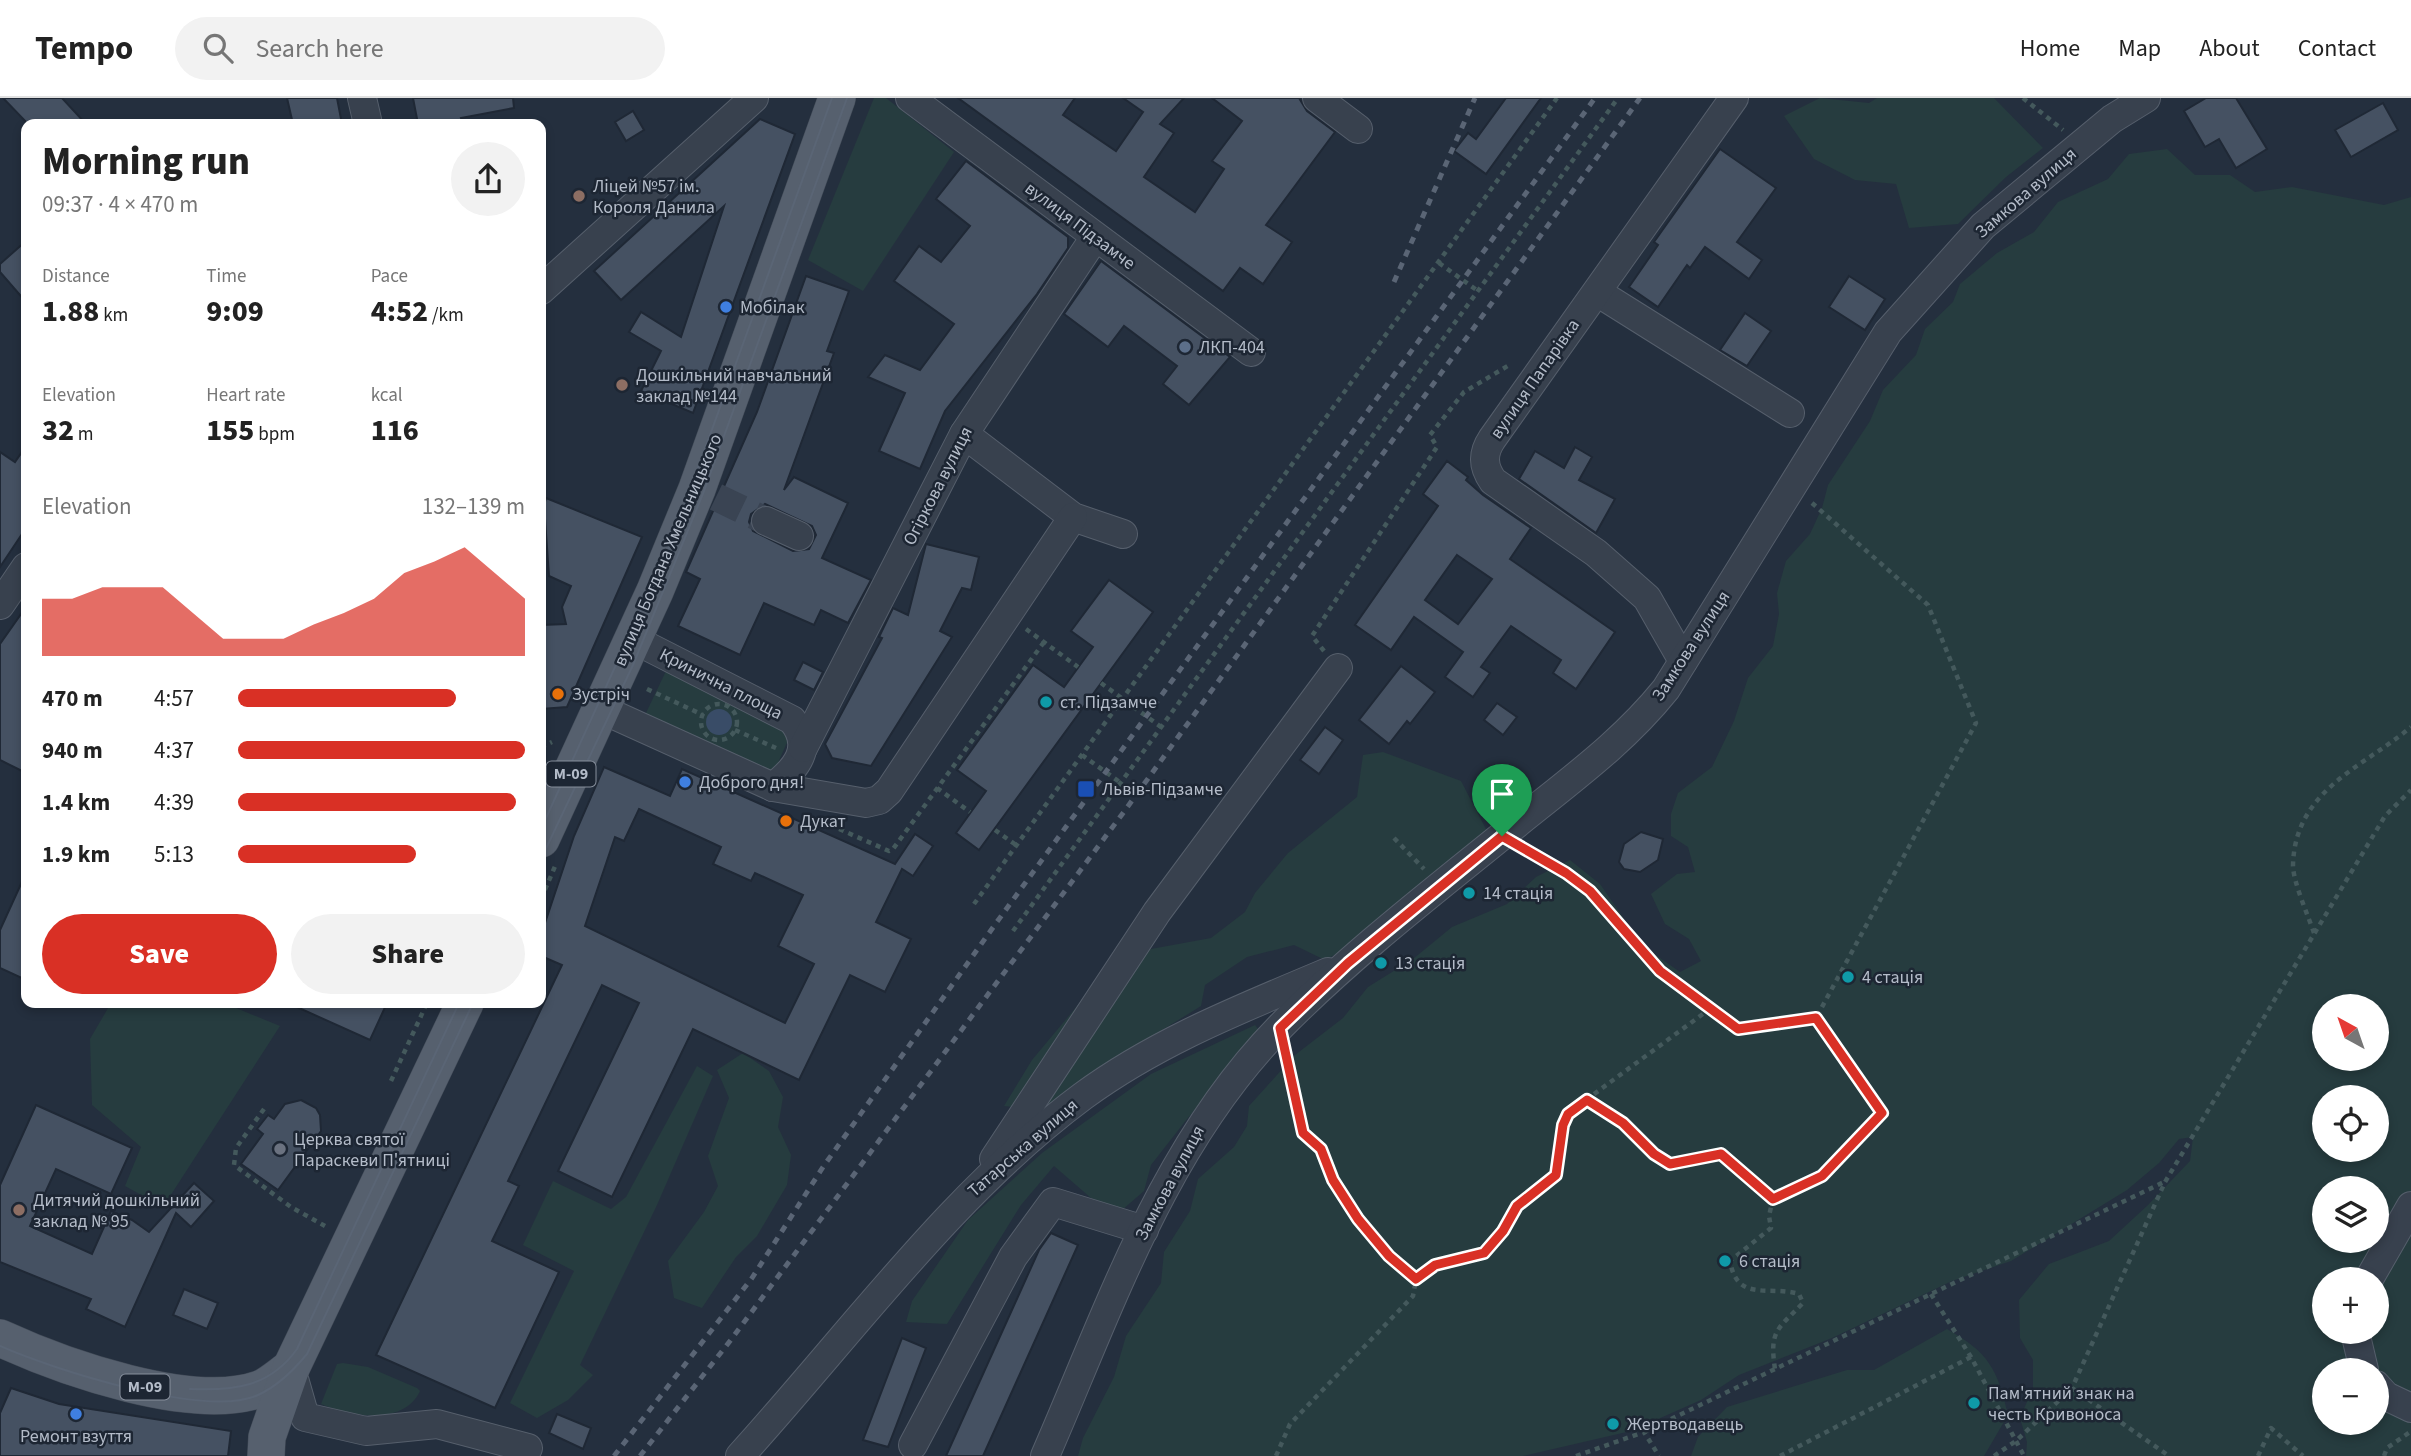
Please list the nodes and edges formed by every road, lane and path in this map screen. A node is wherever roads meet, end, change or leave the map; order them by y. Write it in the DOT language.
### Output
graph roads {
  1 [pos="362,98"];
  2 [pos="754,98"];
  3 [pos="837,98"];
  4 [pos="910,98"];
  5 [pos="1317,98"];
  6 [pos="1557,98"];
  7 [pos="1618,98"];
  8 [pos="1734,98"];
  9 [pos="2022,98"];
  10 [pos="2146,98"];
  11 [pos="367,119"];
  12 [pos="1358,129"];
  13 [pos="2081,145"];
  14 [pos="1095,237"];
  15 [pos="1439,262"];
  16 [pos="546,285"];
  17 [pos="1478,291"];
  18 [pos="1597,292"];
  19 [pos="1251,352"];
  20 [pos="1516,360"];
  21 [pos="1790,413"];
  22 [pos="964,434"];
  23 [pos="1812,503"];
  24 [pos="1073,517"];
  25 [pos="766,521"];
  26 [pos="1123,534"];
  27 [pos="799,536"];
  28 [pos="21,574"];
  29 [pos="0,605"];
  30 [pos="1008,616"];
  31 [pos="1312,636"];
  32 [pos="633,639"];
  33 [pos="1044,642"];
  34 [pos="1683,661"];
  35 [pos="1078,667"];
  36 [pos="1338,668"];
  37 [pos="1101,683"];
  38 [pos="647,689"];
  39 [pos="1123,699"];
  40 [pos="601,709"];
  41 [pos="703,715"];
  42 [pos="1161,727"];
  43 [pos="2411,727"];
  44 [pos="736,730"];
  45 [pos="802,754"];
  46 [pos="1082,755"];
  47 [pos="1121,783"];
  48 [pos="773,787"];
  49 [pos="937,788"];
  50 [pos="2411,790"];
  51 [pos="971,812"];
  52 [pos="826,823"];
  53 [pos="546,824"];
  54 [pos="995,830"];
  55 [pos="1502,836"];
  56 [pos="1394,838"];
  57 [pos="1016,845"];
  58 [pos="1427,872"];
  59 [pos="974,904"];
  60 [pos="1013,931"];
  61 [pos="2314,933"];
  62 [pos="1348,963"];
  63 [pos="462,1008"];
  64 [pos="1711,1008"];
  65 [pos="1816,1018"];
  66 [pos="1280,1028"];
  67 [pos="1587,1100"];
  68 [pos="264,1109"];
  69 [pos="2165,1182"];
  70 [pos="977,1185"];
  71 [pos="1773,1199"];
  72 [pos="2411,1206"];
  73 [pos="325,1226"];
  74 [pos="1144,1230"];
  75 [pos="2376,1267"];
  76 [pos="1416,1279"];
  77 [pos="1931,1294"];
  78 [pos="0,1338"];
  79 [pos="1971,1357"];
  80 [pos="291,1368"];
  81 [pos="1775,1369"];
  82 [pos="2072,1388"];
  83 [pos="2389,1397"];
  84 [pos="2411,1408"];
  85 [pos="1644,1432"];
  86 [pos="2411,1432"];
  87 [pos="2016,1441"];
  88 [pos="913,1445"];
  89 [pos="528,1448"];
  90 [pos="266,1456"];
  91 [pos="740,1456"];
  92 [pos="1045,1456"];
  93 [pos="1276,1456"];
  94 [pos="1576,1456"];
  95 [pos="1659,1456"];
  96 [pos="1780,1456"];
  97 [pos="1994,1456"];
  98 [pos="2024,1456"];
  99 [pos="2169,1456"];
  100 [pos="2258,1456"];
  101 [pos="2303,1456"];
  102 [pos="2384,1456"];
  1 -- 11 [label="street"];
  2 -- 16 [label="street"];
  3 -- 32 [label="main road, вулиця Богдана Хмельницького / М-09"];
  4 -- 14 [label="street, вулиця Підзамче"];
  5 -- 12 [label="street"];
  6 -- 15 [label="path"];
  7 -- 17 [label="path"];
  8 -- 18 [label="street, вулиця Папарівка"];
  9 -- 13 [label="path"];
  10 -- 13 [label="street, Замкова вулиця"];
  13 -- 34 [label="street, Замкова вулиця"];
  14 -- 19 [label="street, вулиця Підзамче"];
  14 -- 22 [label="street, Огіркова вулиця"];
  15 -- 17 [label="path"];
  15 -- 39 [label="path"];
  17 -- 42 [label="path"];
  18 -- 21 [label="street"];
  18 -- 34 [label="street, вулиця Папарівка"];
  20 -- 31 [label="path"];
  22 -- 24 [label="street"];
  22 -- 45 [label="street, Огіркова вулиця"];
  23 -- 65 [label="path"];
  24 -- 26 [label="street"];
  24 -- 30 [label="street"];
  25 -- 27 [label="street"];
  28 -- 29 [label="street"];
  30 -- 33 [label="path"];
  30 -- 48 [label="street"];
  32 -- 40 [label="main road, вулиця Богдана Хмельницького / М-09"];
  32 -- 45 [label="street, Кринична площа"];
  33 -- 35 [label="path"];
  33 -- 49 [label="path"];
  34 -- 55 [label="street, Замкова вулиця"];
  36 -- 70 [label="street"];
  37 -- 39 [label="path"];
  38 -- 41 [label="path"];
  39 -- 42 [label="path"];
  39 -- 46 [label="path"];
  40 -- 48 [label="street"];
  40 -- 53 [label="main road, вулиця Богдана Хмельницького / М-09"];
  41 -- 44 [label="path"];
  41 -- 44 [label="path"];
  42 -- 47 [label="path"];
  43 -- 61 [label="path"];
  44 -- 45 [label="path"];
  45 -- 48 [label="street"];
  46 -- 47 [label="path"];
  46 -- 57 [label="path"];
  47 -- 60 [label="path"];
  49 -- 51 [label="path"];
  49 -- 52 [label="path"];
  50 -- 61 [label="path"];
  54 -- 57 [label="path"];
  55 -- 62 [label="street, Замкова вулиця"];
  55 -- 64 [label="path"];
  56 -- 58 [label="path"];
  57 -- 59 [label="path"];
  61 -- 69 [label="path"];
  62 -- 66 [label="street, Замкова вулиця"];
  62 -- 70 [label="street, Татарська вулиця"];
  63 -- 80 [label="main road, М-09"];
  64 -- 65 [label="path"];
  64 -- 67 [label="path"];
  65 -- 71 [label="path"];
  66 -- 74 [label="street, Замкова вулиця"];
  66 -- 76 [label="path"];
  67 -- 71 [label="path"];
  67 -- 76 [label="path"];
  68 -- 73 [label="path"];
  69 -- 77 [label="path"];
  69 -- 82 [label="path"];
  70 -- 91 [label="street, Татарська вулиця"];
  71 -- 81 [label="path"];
  72 -- 75 [label="street"];
  74 -- 88 [label="street"];
  74 -- 92 [label="street, Замкова вулиця"];
  76 -- 93 [label="path"];
  77 -- 79 [label="path"];
  77 -- 81 [label="path"];
  78 -- 80 [label="main road, М-09"];
  79 -- 87 [label="path"];
  79 -- 96 [label="path"];
  80 -- 89 [label="street"];
  80 -- 90 [label="main road"];
  81 -- 85 [label="path"];
  82 -- 87 [label="path"];
  82 -- 99 [label="path"];
  83 -- 84 [label="street"];
  85 -- 94 [label="path"];
  85 -- 95 [label="path"];
  86 -- 102 [label="path"];
  87 -- 97 [label="path"];
  87 -- 98 [label="path"];
  100 -- 101 [label="path"];
}
